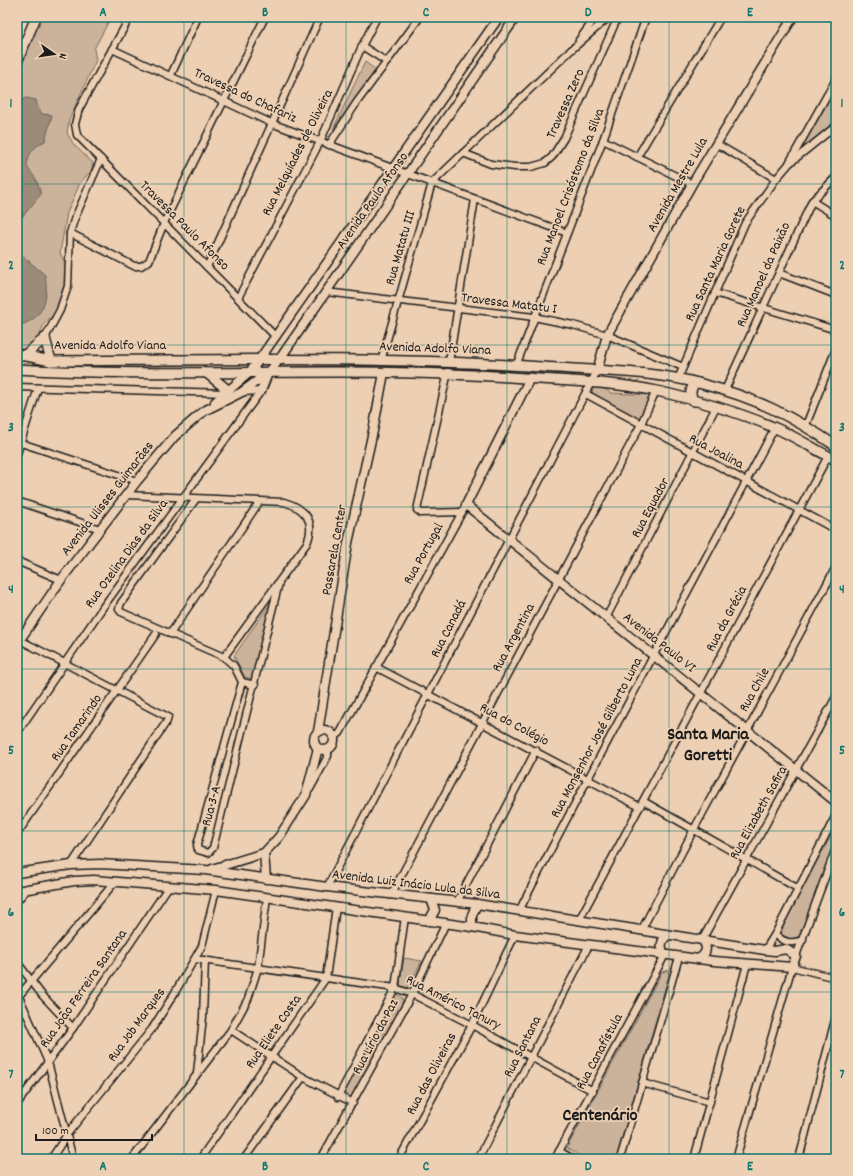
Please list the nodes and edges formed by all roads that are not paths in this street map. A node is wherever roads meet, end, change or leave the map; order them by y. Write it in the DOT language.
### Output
graph roads {
  1 [pos="36,17"];
  2 [pos="130,17"];
  3 [pos="198,17"];
  4 [pos="265,17"];
  5 [pos="320,17"];
  6 [pos="377,17"];
  7 [pos="420,17"];
  8 [pos="498,17"];
  9 [pos="516,17"];
  10 [pos="596,17"];
  11 [pos="609,17"];
  12 [pos="618,17"];
  13 [pos="646,17"];
  14 [pos="721,17"];
  15 [pos="793,17"];
  16 [pos="362,46"];
  17 [pos="112,49"];
  18 [pos="571,50"];
  19 [pos="17,62"];
  20 [pos="387,62"];
  21 [pos="171,75"];
  22 [pos="836,79"];
  23 [pos="224,101"];
  24 [pos="271,123"];
  25 [pos="836,126"];
  26 [pos="603,140"];
  27 [pos="320,142"];
  28 [pos="717,144"];
  29 [pos="330,145"];
  30 [pos="463,154"];
  31 [pos="637,157"];
  32 [pos="101,159"];
  33 [pos="788,166"];
  34 [pos="392,168"];
  35 [pos="407,174"];
  36 [pos="836,177"];
  37 [pos="776,179"];
  38 [pos="432,183"];
  39 [pos="692,184"];
  40 [pos="476,199"];
  41 [pos="812,201"];
  42 [pos="836,216"];
  43 [pos="164,223"];
  44 [pos="70,233"];
  45 [pos="567,233"];
  46 [pos="207,267"];
  47 [pos="779,273"];
  48 [pos="326,292"];
  49 [pos="715,293"];
  50 [pos="836,295"];
  51 [pos="238,298"];
  52 [pos="398,302"];
  53 [pos="457,309"];
  54 [pos="763,309"];
  55 [pos="534,317"];
  56 [pos="836,330"];
  57 [pos="607,335"];
  58 [pos="276,336"];
  59 [pos="45,338"];
  60 [pos="288,346"];
  61 [pos="836,350"];
  62 [pos="21,355"];
  63 [pos="259,360"];
  64 [pos="279,360"];
  65 [pos="50,361"];
  66 [pos="381,361"];
  67 [pos="449,362"];
  68 [pos="516,366"];
  69 [pos="683,367"];
  70 [pos="17,369"];
  71 [pos="597,371"];
  72 [pos="269,372"];
  73 [pos="448,372"];
  74 [pos="249,373"];
  75 [pos="384,373"];
  76 [pos="206,374"];
  77 [pos="530,378"];
  78 [pos="678,379"];
  79 [pos="592,383"];
  80 [pos="698,383"];
  81 [pos="17,387"];
  82 [pos="38,388"];
  83 [pos="725,390"];
  84 [pos="261,391"];
  85 [pos="656,391"];
  86 [pos="227,392"];
  87 [pos="242,392"];
  88 [pos="586,394"];
  89 [pos="694,401"];
  90 [pos="716,407"];
  91 [pos="204,410"];
  92 [pos="640,426"];
  93 [pos="774,427"];
  94 [pos="810,428"];
  95 [pos="802,442"];
  96 [pos="20,443"];
  97 [pos="836,446"];
  98 [pos="17,454"];
  99 [pos="694,454"];
  100 [pos="832,458"];
  101 [pos="137,481"];
  102 [pos="746,482"];
  103 [pos="127,495"];
  104 [pos="181,499"];
  105 [pos="196,499"];
  106 [pos="17,501"];
  107 [pos="260,501"];
  108 [pos="464,508"];
  109 [pos="799,510"];
  110 [pos="100,529"];
  111 [pos="836,530"];
  112 [pos="509,538"];
  113 [pos="17,561"];
  114 [pos="836,567"];
  115 [pos="559,579"];
  116 [pos="61,580"];
  117 [pos="278,582"];
  118 [pos="606,618"];
  119 [pos="156,634"];
  120 [pos="170,634"];
  121 [pos="18,642"];
  122 [pos="654,655"];
  123 [pos="224,656"];
  124 [pos="66,663"];
  125 [pos="376,667"];
  126 [pos="242,682"];
  127 [pos="254,685"];
  128 [pos="118,690"];
  129 [pos="701,693"];
  130 [pos="429,694"];
  131 [pos="836,697"];
  132 [pos="483,722"];
  133 [pos="747,729"];
  134 [pos="318,732"];
  135 [pos="17,733"];
  136 [pos="334,738"];
  137 [pos="318,748"];
  138 [pos="328,749"];
  139 [pos="536,750"];
  140 [pos="796,770"];
  141 [pos="587,778"];
  142 [pos="306,795"];
  143 [pos="836,802"];
  144 [pos="642,804"];
  145 [pos="836,814"];
  146 [pos="693,831"];
  147 [pos="17,834"];
  148 [pos="836,848"];
  149 [pos="264,853"];
  150 [pos="746,861"];
  151 [pos="71,865"];
  152 [pos="205,870"];
  153 [pos="17,873"];
  154 [pos="266,878"];
  155 [pos="115,882"];
  156 [pos="168,886"];
  157 [pos="327,887"];
  158 [pos="28,888"];
  159 [pos="797,888"];
  160 [pos="216,890"];
  161 [pos="17,891"];
  162 [pos="391,894"];
  163 [pos="267,897"];
  164 [pos="431,899"];
  165 [pos="17,900"];
  166 [pos="457,902"];
  167 [pos="477,904"];
  168 [pos="336,907"];
  169 [pos="519,911"];
  170 [pos="405,917"];
  171 [pos="579,920"];
  172 [pos="428,921"];
  173 [pos="446,923"];
  174 [pos="472,926"];
  175 [pos="641,931"];
  176 [pos="775,934"];
  177 [pos="515,935"];
  178 [pos="669,935"];
  179 [pos="702,940"];
  180 [pos="803,940"];
  181 [pos="589,945"];
  182 [pos="765,950"];
  183 [pos="665,955"];
  184 [pos="796,956"];
  185 [pos="679,957"];
  186 [pos="195,959"];
  187 [pos="698,959"];
  188 [pos="205,960"];
  189 [pos="17,962"];
  190 [pos="747,964"];
  191 [pos="792,967"];
  192 [pos="258,968"];
  193 [pos="326,978"];
  194 [pos="836,978"];
  195 [pos="31,980"];
  196 [pos="395,988"];
  197 [pos="412,994"];
  198 [pos="18,995"];
  199 [pos="836,1016"];
  200 [pos="472,1025"];
  201 [pos="73,1028"];
  202 [pos="231,1030"];
  203 [pos="271,1057"];
  204 [pos="531,1058"];
  205 [pos="48,1062"];
  206 [pos="197,1074"];
  207 [pos="303,1078"];
  208 [pos="642,1083"];
  209 [pos="593,1091"];
  210 [pos="338,1097"];
  211 [pos="710,1102"];
  212 [pos="354,1103"];
  213 [pos="17,1104"];
  214 [pos="68,1134"];
  215 [pos="560,1151"];
  216 [pos="51,1159"];
  217 [pos="73,1159"];
  218 [pos="132,1159"];
  219 [pos="200,1159"];
  220 [pos="244,1159"];
  221 [pos="321,1159"];
  222 [pos="399,1159"];
  223 [pos="478,1159"];
  224 [pos="555,1159"];
  225 [pos="573,1159"];
  226 [pos="620,1159"];
  227 [pos="694,1159"];
  228 [pos="736,1159"];
  229 [pos="798,1159"];
  1 -- 19 [label="main road"];
  2 -- 17 [label="street"];
  3 -- 21 [label="street"];
  4 -- 23 [label="street"];
  5 -- 24 [label="street"];
  6 -- 16 [label="street, Rua Melquíades de Oliveira"];
  7 -- 20 [label="street"];
  8 -- 34 [label="street, Avenida Paulo Afonso"];
  9 -- 35 [label="street, Avenida Paulo Afonso"];
  10 -- 18 [label="street"];
  11 -- 18 [label="street"];
  12 -- 30 [label="street, Travessa Zero"];
  13 -- 26 [label="street, Rua Manoel Crisóstomo da Silva"];
  14 -- 31 [label="street"];
  15 -- 28 [label="street, Avenida Mestre Lula"];
  16 -- 20 [label="street"];
  16 -- 27 [label="street, Rua Melquíades de Oliveira"];
  17 -- 21 [label="street, Travessa do Chafariz"];
  17 -- 32 [label="street, Travessa Paulo Afonso"];
  18 -- 30 [label="street"];
  20 -- 29 [label="street"];
  21 -- 23 [label="street, Travessa do Chafariz"];
  22 -- 33 [label="street, Rua Santa Maria Gorete"];
  23 -- 24 [label="street, Travessa do Chafariz"];
  23 -- 43 [label="street"];
  24 -- 27 [label="street, Travessa do Chafariz"];
  24 -- 46 [label="street"];
  25 -- 33 [label="street, Rua Santa Maria Gorete"];
  26 -- 31 [label="street"];
  26 -- 45 [label="street, Rua Manoel Crisóstomo da Silva"];
  27 -- 29 [label="street, Travessa do Chafariz"];
  27 -- 51 [label="street, Rua Melquíades de Oliveira"];
  28 -- 37 [label="street"];
  28 -- 39 [label="street, Avenida Mestre Lula"];
  29 -- 34 [label="street, Travessa do Chafariz"];
  30 -- 38 [label="street"];
  31 -- 39 [label="street"];
  32 -- 43 [label="street, Travessa Paulo Afonso"];
  32 -- 44 [label="street"];
  33 -- 37 [label="street, Rua Santa Maria Gorete"];
  34 -- 35 [label="street, Travessa do Chafariz"];
  34 -- 58 [label="street, Avenida Paulo Afonso"];
  35 -- 38 [label="street"];
  35 -- 48 [label="street, Avenida Paulo Afonso"];
  36 -- 41 [label="street, Rua Manoel da Paixão"];
  37 -- 49 [label="street, Rua Santa Maria Gorete"];
  38 -- 40 [label="street"];
  38 -- 52 [label="street, Rua Matatu III"];
  39 -- 57 [label="street, Avenida Mestre Lula"];
  40 -- 45 [label="street"];
  40 -- 53 [label="street"];
  41 -- 42 [label="street"];
  41 -- 47 [label="street, Rua Manoel da Paixão"];
  43 -- 44 [label="street"];
  43 -- 46 [label="street, Travessa Paulo Afonso"];
  44 -- 59 [label="street"];
  45 -- 55 [label="street, Rua Manoel Crisóstomo da Silva"];
  46 -- 51 [label="street, Travessa Paulo Afonso"];
  47 -- 50 [label="street"];
  47 -- 54 [label="street, Rua Manoel da Paixão"];
  48 -- 52 [label="street, Travessa Matatu I"];
  48 -- 60 [label="street, Avenida Paulo Afonso"];
  49 -- 54 [label="street"];
  49 -- 69 [label="street, Rua Santa Maria Gorete"];
  51 -- 58 [label="street, Travessa Paulo Afonso"];
  52 -- 53 [label="street, Travessa Matatu I"];
  52 -- 66 [label="street, Rua Matatu III"];
  53 -- 55 [label="street, Travessa Matatu I"];
  53 -- 67 [label="street"];
  54 -- 56 [label="street"];
  54 -- 83 [label="street, Rua Manoel da Paixão"];
  55 -- 57 [label="street, Travessa Matatu I"];
  55 -- 68 [label="street, Rua Manoel Crisóstomo da Silva"];
  57 -- 69 [label="street, Travessa Matatu I"];
  57 -- 71 [label="street, Avenida Mestre Lula"];
  58 -- 60 [label="street"];
  58 -- 63 [label="street, Avenida Paulo Afonso"];
  59 -- 62 [label="main road"];
  59 -- 65 [label="main road"];
  60 -- 64 [label="street, Avenida Paulo Afonso"];
  61 -- 94 [label="street"];
  62 -- 65 [label="main road, Avenida Adolfo Viana"];
  63 -- 64 [label="main road, Avenida Adolfo Viana"];
  63 -- 65 [label="main road, Avenida Adolfo Viana"];
  63 -- 74 [label="street, Avenida Paulo Afonso"];
  64 -- 66 [label="main road, Avenida Adolfo Viana"];
  64 -- 72 [label="street, Avenida Paulo Afonso"];
  66 -- 67 [label="main road, Avenida Adolfo Viana"];
  67 -- 68 [label="main road, Avenida Adolfo Viana"];
  68 -- 71 [label="main road, Avenida Adolfo Viana"];
  69 -- 78 [label="street, Rua Santa Maria Gorete"];
  70 -- 76 [label="main road, Avenida Adolfo Viana"];
  71 -- 78 [label="main road, Avenida Adolfo Viana"];
  71 -- 79 [label="street, Rua Canadá"];
  72 -- 74 [label="main road, Avenida Adolfo Viana"];
  72 -- 75 [label="main road, Avenida Adolfo Viana"];
  72 -- 84 [label="street"];
  72 -- 87 [label="street, Avenida Paulo Afonso"];
  73 -- 75 [label="main road, Avenida Adolfo Viana"];
  73 -- 77 [label="main road, Avenida Adolfo Viana"];
  73 -- 108 [label="street"];
  74 -- 76 [label="main road, Avenida Adolfo Viana"];
  74 -- 86 [label="street, Avenida Paulo Afonso"];
  75 -- 134 [label="street, Passarela Center"];
  76 -- 86 [label="main road"];
  77 -- 79 [label="main road, Avenida Adolfo Viana"];
  77 -- 108 [label="street, Rua Portugal"];
  78 -- 80 [label="main road, Avenida Adolfo Viana"];
  79 -- 85 [label="main road, Avenida Adolfo Viana"];
  79 -- 88 [label="street, Rua Canadá"];
  80 -- 83 [label="main road, Avenida Adolfo Viana"];
  80 -- 89 [label="main road"];
  81 -- 82 [label="street"];
  82 -- 86 [label="street"];
  82 -- 96 [label="street"];
  83 -- 94 [label="main road, Avenida Adolfo Viana"];
  84 -- 87 [label="street"];
  84 -- 104 [label="street, Rua Ozelina Dias da Silva"];
  85 -- 89 [label="main road, Avenida Adolfo Viana"];
  85 -- 92 [label="street, Rua Argentina"];
  86 -- 87 [label="street"];
  86 -- 91 [label="street, Avenida Paulo Afonso"];
  87 -- 91 [label="street, Avenida Ulisses Guimarães"];
  88 -- 92 [label="street, Rua Joalina"];
  88 -- 112 [label="street, Rua Canadá"];
  89 -- 90 [label="main road, Avenida Adolfo Viana"];
  90 -- 93 [label="main road, Avenida Adolfo Viana"];
  90 -- 99 [label="street, Rua Equador"];
  91 -- 101 [label="street, Avenida Ulisses Guimarães"];
  92 -- 99 [label="street, Rua Joalina"];
  92 -- 115 [label="street, Rua Argentina"];
  93 -- 95 [label="main road, Avenida Adolfo Viana"];
  93 -- 102 [label="street, Rua Monsenhor José Gilberto Luna"];
  94 -- 95 [label="main road"];
  94 -- 97 [label="main road, Avenida Adolfo Viana"];
  95 -- 100 [label="main road, Avenida Adolfo Viana"];
  96 -- 98 [label="street"];
  96 -- 101 [label="street"];
  99 -- 102 [label="street, Rua Joalina"];
  99 -- 118 [label="street, Rua Equador"];
  100 -- 109 [label="street, Rua da Grécia"];
  101 -- 103 [label="street, Avenida Ulisses Guimarães"];
  102 -- 109 [label="street, Rua Joalina"];
  102 -- 122 [label="street, Rua Monsenhor José Gilberto Luna"];
  103 -- 104 [label="street"];
  103 -- 110 [label="street, Avenida Ulisses Guimarães"];
  104 -- 105 [label="street"];
  104 -- 124 [label="street, Rua Ozelina Dias da Silva"];
  105 -- 107 [label="street"];
  105 -- 120 [label="street"];
  106 -- 110 [label="street"];
  107 -- 117 [label="street"];
  107 -- 120 [label="street"];
  108 -- 112 [label="street, Avenida Paulo VI"];
  108 -- 125 [label="street, Rua Portugal"];
  109 -- 111 [label="street, Rua Joalina"];
  109 -- 129 [label="street, Rua da Grécia"];
  110 -- 116 [label="street, Avenida Ulisses Guimarães"];
  112 -- 115 [label="street, Avenida Paulo VI"];
  112 -- 130 [label="street, Rua Canadá"];
  113 -- 116 [label="street"];
  114 -- 133 [label="street, Rua Chile"];
  115 -- 118 [label="street, Avenida Paulo VI"];
  115 -- 132 [label="street, Rua Argentina"];
  116 -- 121 [label="street, Avenida Ulisses Guimarães"];
  117 -- 123 [label="street"];
  117 -- 127 [label="street, Rua 3-A"];
  118 -- 122 [label="street, Avenida Paulo VI"];
  119 -- 128 [label="street, Rua Tamarindo"];
  120 -- 123 [label="street"];
  121 -- 124 [label="street"];
  122 -- 129 [label="street, Avenida Paulo VI"];
  122 -- 141 [label="street, Rua Monsenhor José Gilberto Luna"];
  123 -- 126 [label="street"];
  124 -- 128 [label="street"];
  124 -- 135 [label="street, Rua Ozelina Dias da Silva"];
  125 -- 130 [label="street, Rua do Colégio"];
  125 -- 136 [label="street, Rua Portugal"];
  126 -- 127 [label="street"];
  126 -- 127 [label="street, Rua 3-A"];
  128 -- 147 [label="street, Rua Tamarindo"];
  128 -- 151 [label="street"];
  129 -- 133 [label="street, Avenida Paulo VI"];
  129 -- 144 [label="street, Rua da Grécia"];
  130 -- 132 [label="street, Rua do Colégio"];
  130 -- 157 [label="street, Rua Canadá"];
  131 -- 140 [label="street, Rua Elizabeth Safira"];
  132 -- 139 [label="street, Rua do Colégio"];
  132 -- 162 [label="street, Rua Argentina"];
  133 -- 140 [label="street, Avenida Paulo VI"];
  133 -- 146 [label="street, Rua Chile"];
  134 -- 136 [label="street"];
  134 -- 137 [label="street"];
  136 -- 138 [label="street"];
  137 -- 138 [label="street"];
  137 -- 142 [label="street"];
  138 -- 142 [label="street"];
  139 -- 141 [label="street, Rua do Colégio"];
  139 -- 166 [label="street"];
  140 -- 143 [label="street, Avenida Paulo VI"];
  140 -- 150 [label="street, Rua Elizabeth Safira"];
  141 -- 144 [label="street, Rua do Colégio"];
  141 -- 169 [label="street, Rua Monsenhor José Gilberto Luna"];
  142 -- 149 [label="street"];
  144 -- 146 [label="street, Rua do Colégio"];
  144 -- 171 [label="street, Rua da Grécia"];
  145 -- 159 [label="street"];
  146 -- 150 [label="street, Rua do Colégio"];
  146 -- 175 [label="street, Rua Chile"];
  148 -- 180 [label="street"];
  149 -- 152 [label="street"];
  149 -- 154 [label="street"];
  150 -- 159 [label="street, Rua do Colégio"];
  150 -- 179 [label="street, Rua Elizabeth Safira"];
  151 -- 152 [label="street, Avenida Luiz Inácio Lula da Silva"];
  151 -- 153 [label="street, Avenida Luiz Inácio Lula da Silva"];
  152 -- 154 [label="street, Avenida Luiz Inácio Lula da Silva"];
  154 -- 157 [label="street, Avenida Luiz Inácio Lula da Silva"];
  155 -- 156 [label="street"];
  155 -- 158 [label="street"];
  155 -- 195 [label="street"];
  156 -- 160 [label="street"];
  156 -- 201 [label="street, Rua João Ferreira Santana"];
  157 -- 162 [label="street, Avenida Luiz Inácio Lula da Silva"];
  158 -- 161 [label="street"];
  158 -- 165 [label="street"];
  159 -- 176 [label="street"];
  160 -- 163 [label="street"];
  160 -- 186 [label="street, Rua Job Marques"];
  162 -- 164 [label="street, Avenida Luiz Inácio Lula da Silva"];
  163 -- 168 [label="street"];
  163 -- 192 [label="street"];
  164 -- 166 [label="street, Avenida Luiz Inácio Lula da Silva"];
  164 -- 172 [label="street"];
  166 -- 167 [label="street, Avenida Luiz Inácio Lula da Silva"];
  167 -- 169 [label="street, Avenida Luiz Inácio Lula da Silva"];
  167 -- 174 [label="street"];
  168 -- 170 [label="street"];
  168 -- 193 [label="street, Rua Eliete Costa"];
  169 -- 171 [label="street, Avenida Luiz Inácio Lula da Silva"];
  170 -- 172 [label="street"];
  170 -- 196 [label="street"];
  171 -- 175 [label="street, Avenida Luiz Inácio Lula da Silva"];
  172 -- 173 [label="street"];
  173 -- 174 [label="street"];
  173 -- 197 [label="street, Rua Lírio da Paz"];
  174 -- 177 [label="street"];
  175 -- 178 [label="street, Avenida Luiz Inácio Lula da Silva"];
  176 -- 180 [label="street"];
  176 -- 182 [label="street"];
  177 -- 181 [label="street"];
  177 -- 200 [label="street, Rua das Oliveiras"];
  178 -- 179 [label="street, Avenida Luiz Inácio Lula da Silva"];
  178 -- 183 [label="street"];
  179 -- 182 [label="street, Avenida Luiz Inácio Lula da Silva"];
  179 -- 187 [label="street"];
  180 -- 184 [label="street"];
  181 -- 183 [label="street"];
  181 -- 204 [label="street, Rua Santana"];
  182 -- 184 [label="street, Avenida Luiz Inácio Lula da Silva"];
  183 -- 185 [label="street"];
  183 -- 209 [label="street, Rua Canafístula"];
  184 -- 191 [label="street"];
  185 -- 187 [label="street"];
  185 -- 208 [label="street"];
  186 -- 188 [label="street, Rua Américo Tanury"];
  186 -- 214 [label="street, Rua Job Marques"];
  187 -- 190 [label="street"];
  188 -- 192 [label="street, Rua Américo Tanury"];
  188 -- 206 [label="street"];
  189 -- 195 [label="street"];
  190 -- 191 [label="street"];
  190 -- 211 [label="street"];
  191 -- 194 [label="street"];
  191 -- 228 [label="street"];
  192 -- 193 [label="street, Rua Américo Tanury"];
  192 -- 202 [label="street"];
  193 -- 196 [label="street, Rua Américo Tanury"];
  193 -- 203 [label="street, Rua Eliete Costa"];
  195 -- 198 [label="street"];
  195 -- 201 [label="street"];
  196 -- 197 [label="street, Rua Américo Tanury"];
  196 -- 210 [label="street"];
  197 -- 200 [label="street, Rua Américo Tanury"];
  197 -- 212 [label="street, Rua Lírio da Paz"];
  198 -- 205 [label="street"];
  199 -- 229 [label="street"];
  200 -- 204 [label="street, Rua Américo Tanury"];
  200 -- 222 [label="street, Rua das Oliveiras"];
  201 -- 205 [label="street, Rua João Ferreira Santana"];
  202 -- 203 [label="street"];
  202 -- 206 [label="street"];
  203 -- 207 [label="street"];
  203 -- 219 [label="street, Rua Eliete Costa"];
  204 -- 209 [label="street, Rua Américo Tanury"];
  204 -- 223 [label="street, Rua Santana"];
  205 -- 213 [label="street, Rua João Ferreira Santana"];
  205 -- 214 [label="street"];
  206 -- 218 [label="street"];
  207 -- 210 [label="street"];
  207 -- 220 [label="street"];
  208 -- 211 [label="street"];
  208 -- 226 [label="street"];
  209 -- 215 [label="street, Rua Canafístula"];
  210 -- 212 [label="street"];
  211 -- 227 [label="street"];
  212 -- 221 [label="street, Rua Lírio da Paz"];
  214 -- 216 [label="street, Rua Job Marques"];
  214 -- 217 [label="street"];
  215 -- 224 [label="street, Rua Canafístula"];
  215 -- 225 [label="street"];
}
